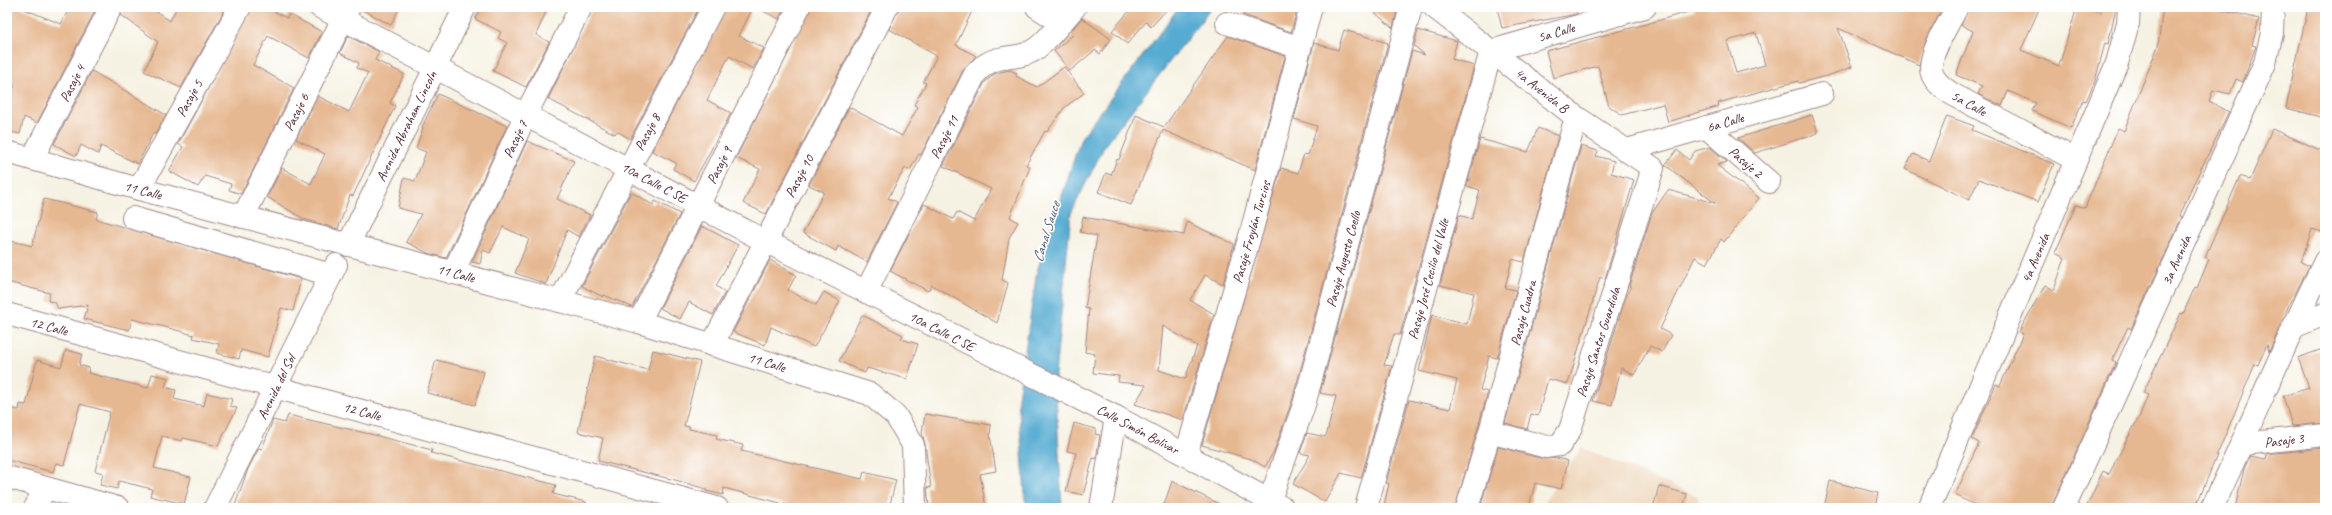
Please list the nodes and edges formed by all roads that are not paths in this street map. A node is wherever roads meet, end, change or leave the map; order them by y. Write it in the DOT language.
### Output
graph roads {
  1 [pos="111,7"];
  2 [pos="240,7"];
  3 [pos="320,7"];
  4 [pos="465,7"];
  5 [pos="581,7"];
  6 [pos="713,7"];
  7 [pos="799,7"];
  8 [pos="887,7"];
  9 [pos="1037,7"];
  10 [pos="1075,7"];
  11 [pos="1311,7"];
  12 [pos="1411,7"];
  13 [pos="1434,7"];
  14 [pos="1645,7"];
  15 [pos="1957,7"];
  16 [pos="2129,7"];
  17 [pos="2273,7"];
  18 [pos="346,13"];
  19 [pos="1060,22"];
  20 [pos="1227,23"];
  21 [pos="1300,48"];
  22 [pos="1491,51"];
  23 [pos="434,67"];
  24 [pos="1822,94"];
  25 [pos="526,114"];
  26 [pos="1576,118"];
  27 [pos="1706,127"];
  28 [pos="1627,150"];
  29 [pos="7,152"];
  30 [pos="32,159"];
  31 [pos="2076,160"];
  32 [pos="628,168"];
  33 [pos="1653,168"];
  34 [pos="1768,182"];
  35 [pos="139,189"];
  36 [pos="698,205"];
  37 [pos="243,217"];
  38 [pos="133,218"];
  39 [pos="765,241"];
  40 [pos="348,245"];
  41 [pos="2325,261"];
  42 [pos="453,273"];
  43 [pos="866,292"];
  44 [pos="560,301"];
  45 [pos="7,314"];
  46 [pos="2325,314"];
  47 [pos="639,322"];
  48 [pos="2293,327"];
  49 [pos="712,345"];
  50 [pos="990,355"];
  51 [pos="276,387"];
  52 [pos="1106,412"];
  53 [pos="1490,432"];
  54 [pos="2325,435"];
  55 [pos="2243,444"];
  56 [pos="1186,455"];
  57 [pos="7,477"];
  58 [pos="45,488"];
  59 [pos="1274,506"];
  60 [pos="1931,507"];
  61 [pos="35,508"];
  62 [pos="118,508"];
  63 [pos="215,508"];
  64 [pos="716,508"];
  65 [pos="915,508"];
  66 [pos="1101,508"];
  67 [pos="1366,508"];
  68 [pos="1467,508"];
  69 [pos="2064,508"];
  70 [pos="2212,508"];
  1 -- 30 [label="street, Pasaje 4"];
  2 -- 35 [label="street, Pasaje 5"];
  3 -- 18 [label="street, 10a Calle C SE"];
  4 -- 23 [label="street, Avenida Abraham Lincoln"];
  5 -- 25 [label="street, Pasaje 7"];
  6 -- 32 [label="street, Pasaje 8"];
  7 -- 36 [label="street, Pasaje 9"];
  8 -- 39 [label="street, Pasaje 10"];
  9 -- 19 [label="street"];
  10 -- 19 [label="street, Pasaje 11"];
  11 -- 21 [label="street, Pasaje Froylán Turcios"];
  12 -- 59 [label="street, Pasaje Augusto Coello"];
  13 -- 22 [label="street, 4a Avenida B"];
  14 -- 22 [label="street, 5a Calle"];
  15 -- 31 [label="street, 5a Calle"];
  16 -- 31 [label="street, 4a Avenida"];
  17 -- 69 [label="street, 3a Avenida"];
  18 -- 23 [label="street, 10a Calle C SE"];
  18 -- 37 [label="street, Pasaje 6"];
  19 -- 43 [label="street, Pasaje 11"];
  20 -- 21 [label="street"];
  21 -- 56 [label="street, Pasaje Froylán Turcios"];
  22 -- 26 [label="street, 4a Avenida B"];
  22 -- 67 [label="street, Pasaje José Cecilio del Valle"];
  23 -- 25 [label="street, 10a Calle C SE"];
  23 -- 40 [label="street, Avenida Abraham Lincoln"];
  24 -- 27 [label="street, 6a Calle"];
  25 -- 32 [label="street, 10a Calle C SE"];
  25 -- 42 [label="street, Pasaje 7"];
  26 -- 28 [label="street, 4a Avenida B"];
  26 -- 53 [label="street, Pasaje Cuadra"];
  27 -- 28 [label="street, 6a Calle"];
  27 -- 34 [label="street, Pasaje 2"];
  28 -- 33 [label="street, 4a Avenida B"];
  29 -- 30 [label="street, 11 Calle"];
  30 -- 35 [label="street, 11 Calle"];
  31 -- 60 [label="street, 4a Avenida"];
  32 -- 36 [label="street, 10a Calle C SE"];
  32 -- 44 [label="street, Pasaje 8"];
  33 -- 53 [label="street, Pasaje Santos Guardiola"];
  35 -- 37 [label="street, 11 Calle"];
  36 -- 39 [label="street, 10a Calle C SE"];
  36 -- 47 [label="street, Pasaje 9"];
  37 -- 40 [label="street, 11 Calle"];
  38 -- 51 [label="street, Avenida del Sol"];
  39 -- 43 [label="street, 10a Calle C SE"];
  39 -- 49 [label="street, Pasaje 10"];
  40 -- 42 [label="street, 11 Calle"];
  41 -- 48 [label="street"];
  42 -- 44 [label="street, 11 Calle"];
  43 -- 50 [label="street, 10a Calle C SE"];
  44 -- 47 [label="street, 11 Calle"];
  45 -- 51 [label="street, 12 Calle"];
  46 -- 48 [label="street"];
  47 -- 49 [label="street, 11 Calle"];
  48 -- 55 [label="street"];
  49 -- 65 [label="street, 11 Calle"];
  50 -- 52 [label="street, Calle Simón Bolívar"];
  51 -- 63 [label="street, Avenida del Sol"];
  51 -- 64 [label="street, 12 Calle"];
  52 -- 56 [label="street, Calle Simón Bolívar"];
  52 -- 66 [label="street"];
  53 -- 68 [label="street, Pasaje Cuadra"];
  54 -- 55 [label="street, Pasaje 3"];
  55 -- 70 [label="street"];
  56 -- 59 [label="street, Calle Simón Bolívar"];
  57 -- 58 [label="street"];
  58 -- 61 [label="street"];
  58 -- 62 [label="street"];
}
